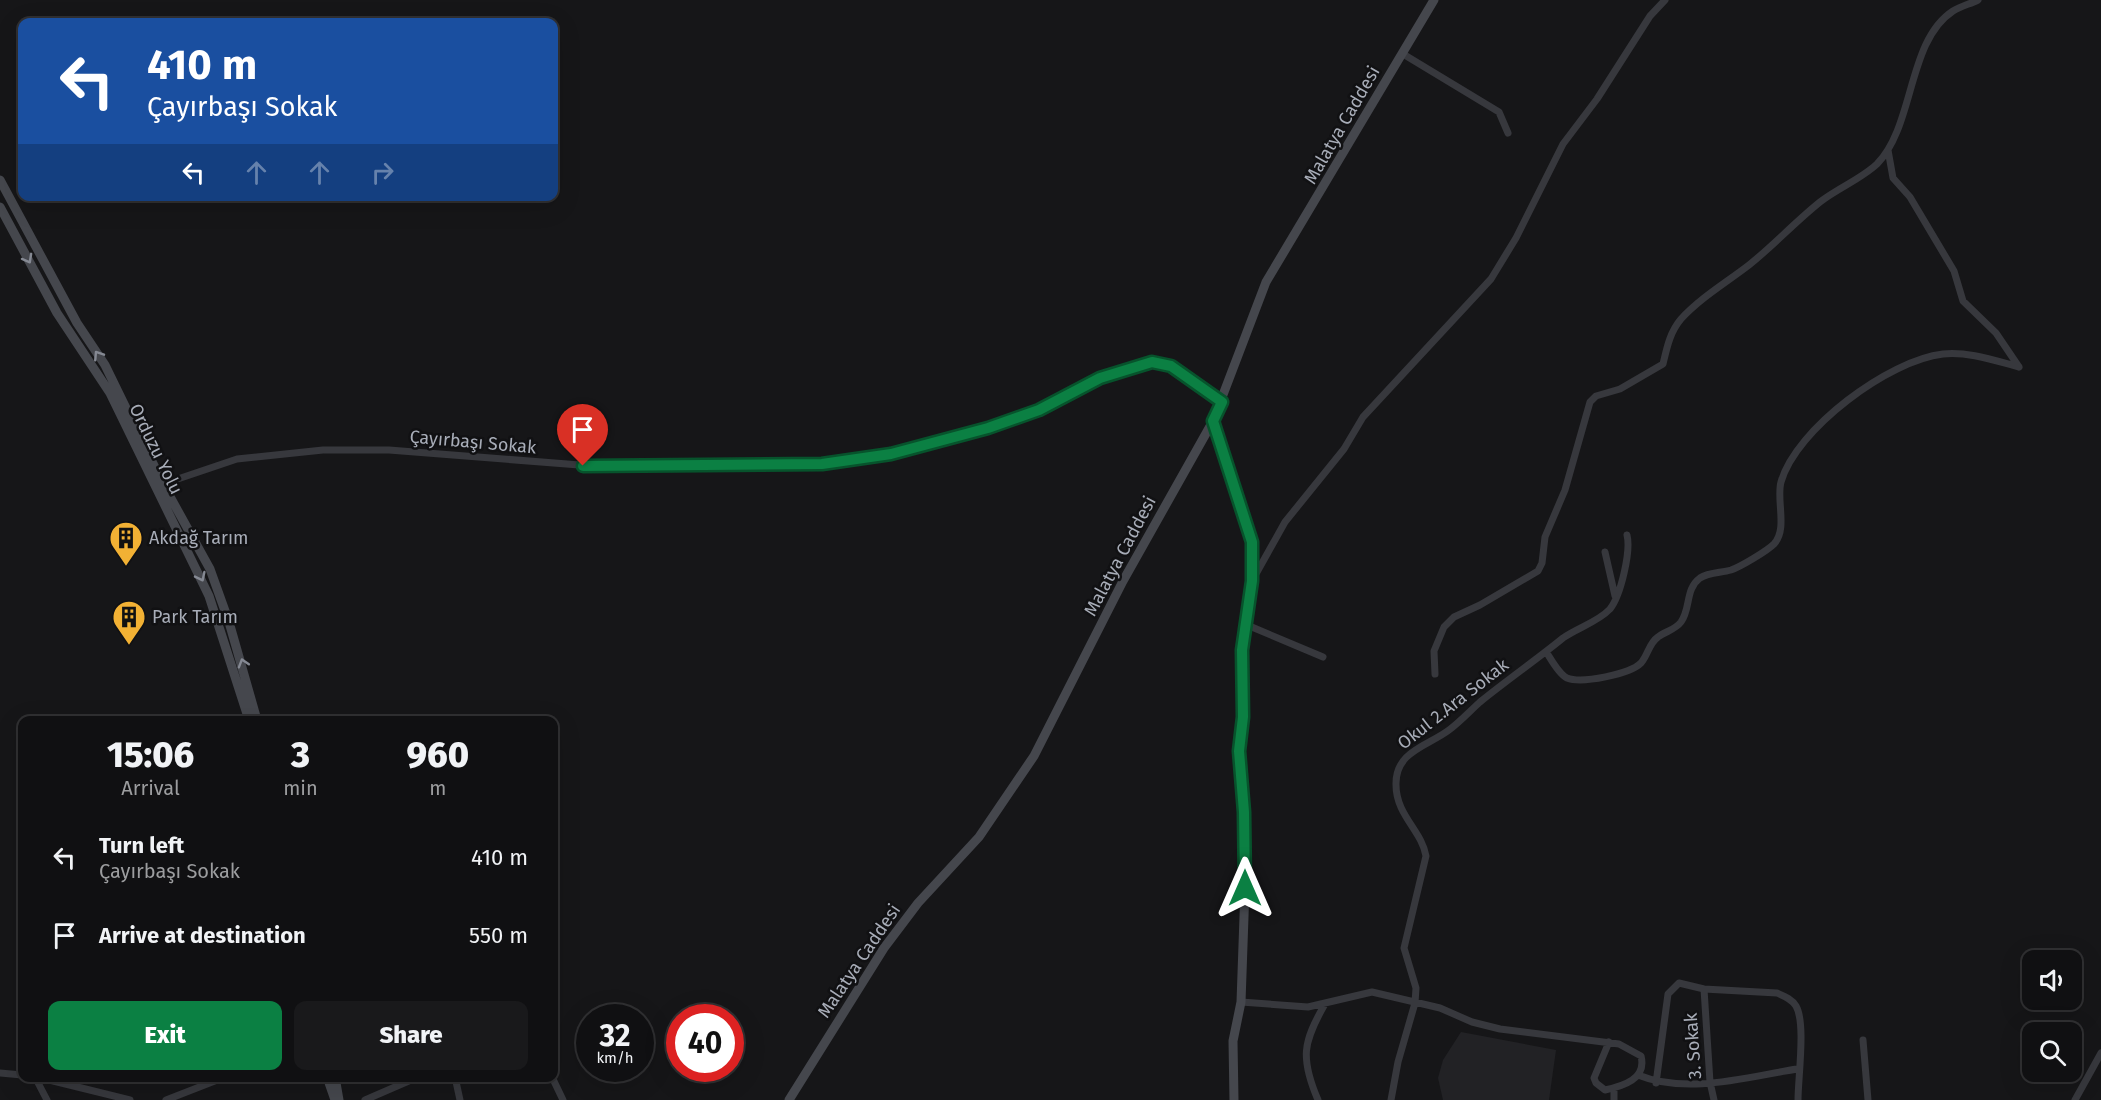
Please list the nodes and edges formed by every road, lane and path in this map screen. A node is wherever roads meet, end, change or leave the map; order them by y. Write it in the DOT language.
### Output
graph roads {
  1 [pos="1434,0"];
  2 [pos="1665,0"];
  3 [pos="1978,0"];
  4 [pos="1403,54"];
  5 [pos="1508,133"];
  6 [pos="1888,150"];
  7 [pos="0,180"];
  8 [pos="0,207"];
  9 [pos="1222,402"];
  10 [pos="1213,421"];
  11 [pos="163,484"];
  12 [pos="1627,535"];
  13 [pos="1605,552"];
  14 [pos="1252,581"];
  15 [pos="1616,598"];
  16 [pos="1247,625"];
  17 [pos="1547,653"];
  18 [pos="1323,657"];
  19 [pos="1435,675"];
  20 [pos="248,716"];
  21 [pos="256,716"];
  22 [pos="1704,989"];
  23 [pos="1241,1002"];
  24 [pos="1415,1003"];
  25 [pos="1325,1004"];
  26 [pos="1863,1040"];
  27 [pos="1609,1042"];
  28 [pos="2101,1053"];
  29 [pos="1797,1069"];
  30 [pos="0,1073"];
  31 [pos="18,1075"];
  32 [pos="1638,1075"];
  33 [pos="38,1082"];
  34 [pos="56,1082"];
  35 [pos="212,1082"];
  36 [pos="329,1082"];
  37 [pos="336,1082"];
  38 [pos="406,1082"];
  39 [pos="456,1082"];
  40 [pos="554,1082"];
  41 [pos="1710,1082"];
  42 [pos="1656,1083"];
  43 [pos="1614,1088"];
  44 [pos="47,1100"];
  45 [pos="130,1100"];
  46 [pos="166,1100"];
  47 [pos="335,1100"];
  48 [pos="339,1100"];
  49 [pos="365,1100"];
  50 [pos="460,1100"];
  51 [pos="563,1100"];
  52 [pos="789,1100"];
  53 [pos="1234,1100"];
  54 [pos="1318,1100"];
  55 [pos="1391,1100"];
  56 [pos="1614,1100"];
  57 [pos="1714,1100"];
  58 [pos="1798,1100"];
  59 [pos="1869,1100"];
  60 [pos="2075,1100"];
  1 -- 4 [label="street, Malatya Caddesi"];
  2 -- 14 [label="street"];
  3 -- 6 [label="street"];
  4 -- 5 [label="street"];
  4 -- 9 [label="street, Malatya Caddesi"];
  6 -- 17 [label="street"];
  6 -- 19 [label="street"];
  11 -- 7 [label="street, one-way"];
  8 -- 20 [label="street, Orduzu Yolu, one-way"];
  9 -- 10 [label="street, Malatya Caddesi"];
  9 -- 11 [label="street, Çayırbaşı Sokak"];
  10 -- 14 [label="street"];
  10 -- 52 [label="street, Malatya Caddesi"];
  21 -- 11 [label="street, one-way"];
  12 -- 15 [label="street"];
  13 -- 15 [label="street"];
  14 -- 16 [label="street"];
  15 -- 17 [label="street, Okul 2.Ara Sokak"];
  16 -- 18 [label="street"];
  16 -- 23 [label="street"];
  17 -- 24 [label="street, Okul 2.Ara Sokak"];
  22 -- 29 [label="street"];
  22 -- 41 [label="street, 3. Sokak"];
  22 -- 42 [label="street"];
  23 -- 25 [label="street"];
  23 -- 53 [label="street"];
  24 -- 25 [label="street"];
  24 -- 27 [label="street"];
  24 -- 55 [label="street, Okul 2.Ara Sokak"];
  25 -- 54 [label="street"];
  26 -- 59 [label="street"];
  27 -- 32 [label="street"];
  27 -- 43 [label="street"];
  28 -- 60 [label="street"];
  29 -- 41 [label="street"];
  29 -- 58 [label="street"];
  30 -- 31 [label="street"];
  32 -- 42 [label="street"];
  32 -- 43 [label="street"];
  33 -- 44 [label="street"];
  34 -- 45 [label="street"];
  35 -- 46 [label="street"];
  36 -- 47 [label="street"];
  37 -- 48 [label="street"];
  38 -- 49 [label="street"];
  39 -- 50 [label="street"];
  40 -- 51 [label="street"];
  41 -- 42 [label="street"];
  41 -- 57 [label="street, 3. Sokak"];
  43 -- 56 [label="street"];
}
